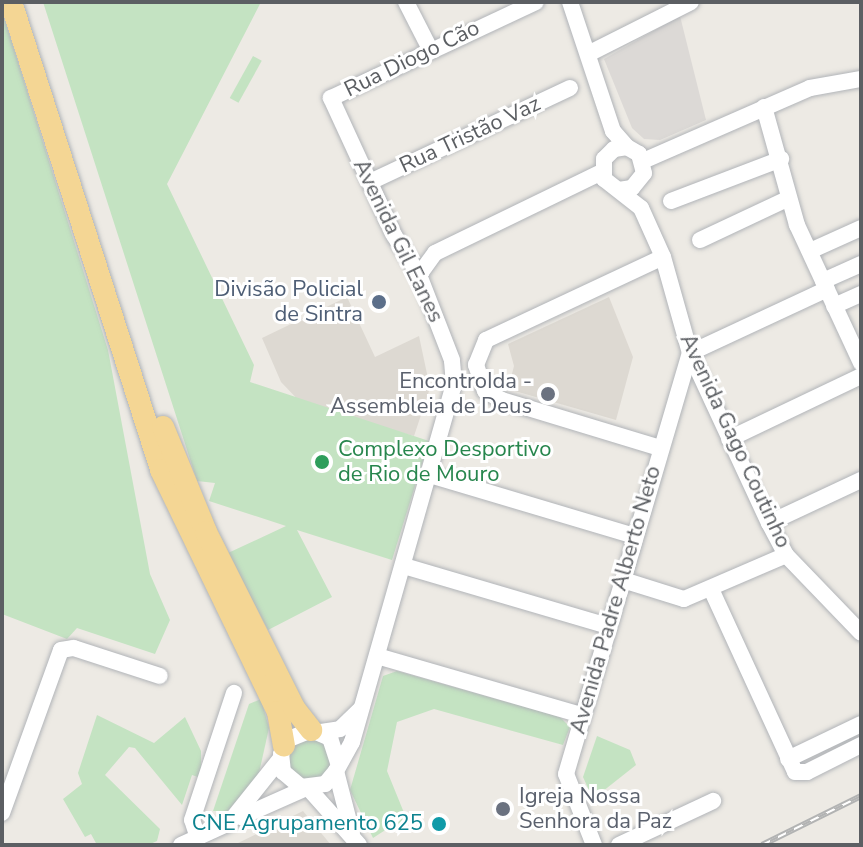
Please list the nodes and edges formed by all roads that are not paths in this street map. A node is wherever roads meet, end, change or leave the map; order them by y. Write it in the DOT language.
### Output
graph roads {
  1 [pos="11,2"];
  2 [pos="26,2"];
  3 [pos="406,2"];
  4 [pos="536,2"];
  5 [pos="570,2"];
  6 [pos="691,2"];
  7 [pos="430,49"];
  8 [pos="590,53"];
  9 [pos="861,79"];
  10 [pos="570,88"];
  11 [pos="331,98"];
  12 [pos="764,107"];
  13 [pos="613,131"];
  14 [pos="627,147"];
  15 [pos="610,152"];
  16 [pos="781,159"];
  17 [pos="643,161"];
  18 [pos="370,182"];
  19 [pos="610,182"];
  20 [pos="787,199"];
  21 [pos="671,201"];
  22 [pos="861,228"];
  23 [pos="700,240"];
  24 [pos="810,251"];
  25 [pos="663,257"];
  26 [pos="861,264"];
  27 [pos="419,275"];
  28 [pos="825,285"];
  29 [pos="861,294"];
  30 [pos="834,306"];
  31 [pos="690,353"];
  32 [pos="861,363"];
  33 [pos="861,376"];
  34 [pos="729,439"];
  35 [pos="660,448"];
  36 [pos="430,475"];
  37 [pos="861,480"];
  38 [pos="769,523"];
  39 [pos="634,536"];
  40 [pos="786,555"];
  41 [pos="404,566"];
  42 [pos="623,580"];
  43 [pos="711,589"];
  44 [pos="608,626"];
  45 [pos="858,627"];
  46 [pos="377,656"];
  47 [pos="160,676"];
  48 [pos="234,693"];
  49 [pos="360,710"];
  50 [pos="582,715"];
  51 [pos="861,724"];
  52 [pos="316,731"];
  53 [pos="861,745"];
  54 [pos="282,752"];
  55 [pos="788,759"];
  56 [pos="337,767"];
  57 [pos="308,788"];
  58 [pos="713,801"];
  59 [pos="2,813"];
  60 [pos="229,823"];
  61 [pos="198,838"];
  62 [pos="355,839"];
  63 [pos="181,845"];
  64 [pos="594,845"];
  65 [pos="619,845"];
  1 -- 54 [label="highway"];
  2 -- 52 [label="highway"];
  3 -- 7 [label="street"];
  4 -- 7 [label="street, Rua Diogo Cão"];
  5 -- 8 [label="street"];
  6 -- 8 [label="street"];
  7 -- 11 [label="street, Rua Diogo Cão"];
  8 -- 13 [label="street"];
  9 -- 12 [label="street"];
  10 -- 18 [label="street, Rua Tristão Vaz"];
  11 -- 18 [label="street, Avenida Gil Eanes"];
  12 -- 16 [label="street"];
  12 -- 17 [label="street"];
  13 -- 14 [label="street"];
  13 -- 15 [label="street"];
  14 -- 15 [label="street"];
  14 -- 17 [label="street"];
  15 -- 19 [label="street"];
  16 -- 20 [label="street"];
  16 -- 21 [label="street"];
  17 -- 19 [label="street"];
  18 -- 27 [label="street, Avenida Gil Eanes"];
  19 -- 25 [label="street, Avenida Gago Coutinho"];
  19 -- 27 [label="street"];
  20 -- 23 [label="street"];
  20 -- 24 [label="street"];
  22 -- 24 [label="street"];
  24 -- 28 [label="street"];
  25 -- 31 [label="street, Avenida Gago Coutinho"];
  25 -- 35 [label="street"];
  26 -- 28 [label="street"];
  27 -- 36 [label="street, Avenida Gil Eanes"];
  28 -- 30 [label="street"];
  28 -- 31 [label="street"];
  29 -- 30 [label="street"];
  30 -- 32 [label="street"];
  31 -- 34 [label="street, Avenida Gago Coutinho"];
  31 -- 35 [label="street, Avenida Padre Alberto Neto"];
  33 -- 34 [label="street"];
  34 -- 38 [label="street, Avenida Gago Coutinho"];
  35 -- 39 [label="street, Avenida Padre Alberto Neto"];
  36 -- 39 [label="street"];
  36 -- 41 [label="street, Avenida Gil Eanes"];
  37 -- 38 [label="street"];
  38 -- 40 [label="street, Avenida Gago Coutinho"];
  39 -- 42 [label="street, Avenida Padre Alberto Neto"];
  40 -- 43 [label="street"];
  40 -- 45 [label="street, Avenida Gago Coutinho"];
  41 -- 44 [label="street"];
  41 -- 46 [label="street, Avenida Gil Eanes"];
  42 -- 43 [label="street"];
  42 -- 44 [label="street, Avenida Padre Alberto Neto"];
  43 -- 55 [label="street"];
  44 -- 50 [label="street, Avenida Padre Alberto Neto"];
  46 -- 49 [label="street, Avenida Gil Eanes"];
  46 -- 50 [label="street"];
  47 -- 59 [label="street"];
  48 -- 61 [label="street"];
  49 -- 52 [label="street"];
  49 -- 56 [label="street, Avenida Gil Eanes"];
  50 -- 64 [label="street, Avenida Padre Alberto Neto"];
  51 -- 55 [label="street"];
  52 -- 54 [label="street"];
  52 -- 56 [label="street"];
  53 -- 55 [label="street"];
  54 -- 57 [label="street"];
  54 -- 60 [label="street"];
  56 -- 57 [label="street"];
  56 -- 62 [label="street"];
  57 -- 60 [label="street"];
  57 -- 62 [label="street"];
  58 -- 65 [label="street"];
  60 -- 61 [label="street"];
  61 -- 63 [label="street"];
}
